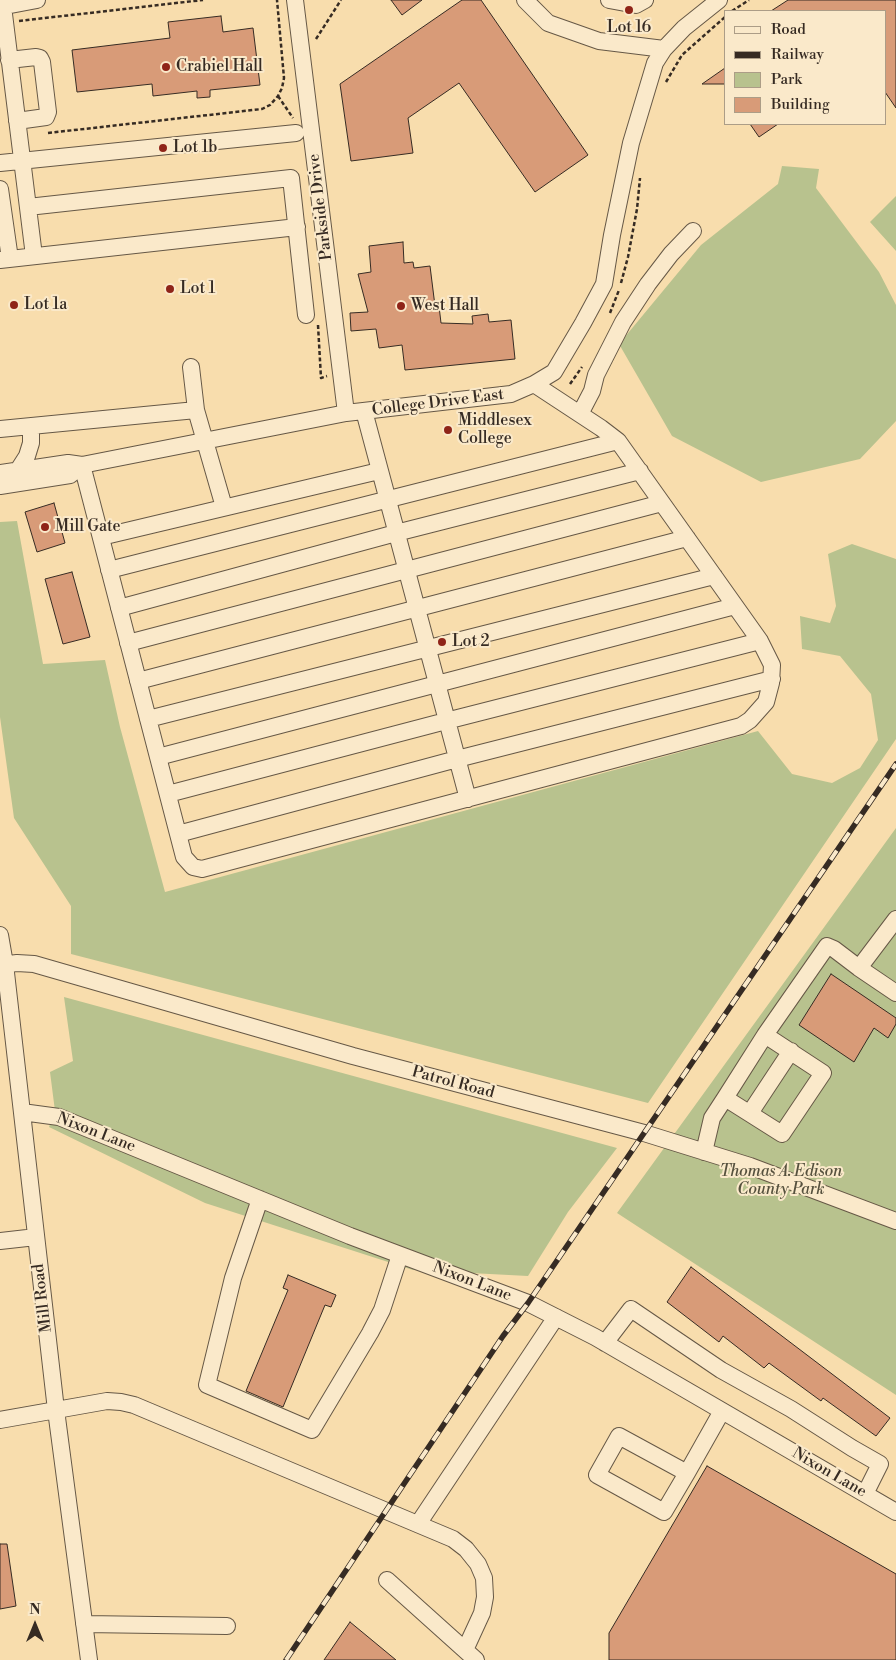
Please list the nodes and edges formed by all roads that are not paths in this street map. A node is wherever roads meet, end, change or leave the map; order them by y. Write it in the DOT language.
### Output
graph roads {
  1 [pos="37,0"];
  2 [pos="295,0"];
  3 [pos="526,0"];
  4 [pos="610,0"];
  5 [pos="645,0"];
  6 [pos="719,0"];
  7 [pos="1,7"];
  8 [pos="664,49"];
  9 [pos="10,60"];
  10 [pos="17,121"];
  11 [pos="296,133"];
  12 [pos="23,161"];
  13 [pos="0,163"];
  14 [pos="0,189"];
  15 [pos="28,207"];
  16 [pos="298,227"];
  17 [pos="693,231"];
  18 [pos="34,256"];
  19 [pos="5,259"];
  20 [pos="306,315"];
  21 [pos="191,368"];
  22 [pos="534,384"];
  23 [pos="196,410"];
  24 [pos="364,412"];
  25 [pos="346,413"];
  26 [pos="580,414"];
  27 [pos="31,426"];
  28 [pos="0,429"];
  29 [pos="618,440"];
  30 [pos="206,441"];
  31 [pos="82,465"];
  32 [pos="18,470"];
  33 [pos="380,471"];
  34 [pos="640,471"];
  35 [pos="48,472"];
  36 [pos="0,473"];
  37 [pos="0,486"];
  38 [pos="386,499"];
  39 [pos="662,503"];
  40 [pos="224,508"];
  41 [pos="396,534"];
  42 [pos="101,537"];
  43 [pos="687,538"];
  44 [pos="109,570"];
  45 [pos="406,571"];
  46 [pos="714,576"];
  47 [pos="735,606"];
  48 [pos="118,608"];
  49 [pos="416,608"];
  50 [pos="760,641"];
  51 [pos="128,644"];
  52 [pos="426,649"];
  53 [pos="772,679"];
  54 [pos="138,681"];
  55 [pos="436,685"];
  56 [pos="148,719"];
  57 [pos="446,721"];
  58 [pos="158,757"];
  59 [pos="456,759"];
  60 [pos="168,794"];
  61 [pos="468,799"];
  62 [pos="178,834"];
  63 [pos="896,919"];
  64 [pos="0,936"];
  65 [pos="2,965"];
  66 [pos="859,968"];
  67 [pos="896,993"];
  68 [pos="765,1035"];
  69 [pos="791,1052"];
  70 [pos="725,1098"];
  71 [pos="22,1112"];
  72 [pos="750,1113"];
  73 [pos="704,1152"];
  74 [pos="260,1199"];
  75 [pos="896,1221"];
  76 [pos="36,1237"];
  77 [pos="0,1241"];
  78 [pos="400,1255"];
  79 [pos="556,1317"];
  80 [pos="605,1343"];
  81 [pos="56,1410"];
  82 [pos="722,1410"];
  83 [pos="0,1420"];
  84 [pos="687,1474"];
  85 [pos="865,1494"];
  86 [pos="896,1512"];
  87 [pos="418,1524"];
  88 [pos="387,1580"];
  89 [pos="84,1624"];
  90 [pos="226,1626"];
  91 [pos="470,1655"];
  92 [pos="89,1660"];
  1 -- 7 [label="street"];
  2 -- 25 [label="street, Parkside Drive"];
  3 -- 8 [label="street"];
  4 -- 5 [label="street"];
  6 -- 8 [label="street, College Drive East"];
  7 -- 9 [label="street"];
  8 -- 22 [label="street, College Drive East"];
  9 -- 10 [label="street"];
  9 -- 10 [label="street"];
  10 -- 12 [label="street"];
  11 -- 12 [label="street"];
  12 -- 13 [label="street"];
  12 -- 15 [label="street"];
  14 -- 19 [label="street"];
  15 -- 16 [label="street"];
  15 -- 18 [label="street"];
  16 -- 18 [label="street"];
  16 -- 20 [label="street"];
  17 -- 26 [label="street"];
  18 -- 19 [label="street"];
  21 -- 23 [label="street"];
  22 -- 24 [label="street, College Drive East"];
  22 -- 26 [label="street"];
  23 -- 27 [label="street"];
  23 -- 30 [label="street"];
  24 -- 25 [label="street, College Drive East"];
  24 -- 33 [label="street"];
  25 -- 30 [label="street, College Drive East"];
  26 -- 29 [label="street"];
  27 -- 28 [label="street"];
  27 -- 32 [label="street"];
  29 -- 34 [label="street"];
  29 -- 38 [label="street"];
  30 -- 31 [label="street, College Drive East"];
  30 -- 40 [label="street"];
  31 -- 35 [label="street, College Drive East"];
  31 -- 42 [label="street"];
  32 -- 35 [label="street, College Drive East"];
  32 -- 36 [label="street, College Drive East"];
  33 -- 38 [label="street"];
  33 -- 40 [label="street"];
  34 -- 39 [label="street"];
  34 -- 41 [label="street"];
  35 -- 37 [label="street, College Drive East"];
  38 -- 41 [label="street"];
  38 -- 44 [label="street"];
  39 -- 43 [label="street"];
  39 -- 45 [label="street"];
  40 -- 42 [label="street"];
  41 -- 45 [label="street"];
  41 -- 48 [label="street"];
  42 -- 44 [label="street"];
  43 -- 46 [label="street"];
  43 -- 49 [label="street"];
  44 -- 48 [label="street"];
  45 -- 49 [label="street"];
  45 -- 51 [label="street"];
  46 -- 47 [label="street"];
  46 -- 52 [label="street"];
  47 -- 50 [label="street"];
  47 -- 55 [label="street"];
  48 -- 51 [label="street"];
  49 -- 52 [label="street"];
  49 -- 54 [label="street"];
  50 -- 53 [label="street"];
  50 -- 57 [label="street"];
  51 -- 54 [label="street"];
  52 -- 55 [label="street"];
  52 -- 56 [label="street"];
  53 -- 59 [label="street"];
  53 -- 61 [label="street"];
  54 -- 56 [label="street"];
  55 -- 57 [label="street"];
  55 -- 58 [label="street"];
  56 -- 58 [label="street"];
  57 -- 59 [label="street"];
  57 -- 60 [label="street"];
  58 -- 60 [label="street"];
  59 -- 61 [label="street"];
  59 -- 62 [label="street"];
  60 -- 62 [label="street"];
  61 -- 62 [label="street"];
  63 -- 66 [label="street"];
  64 -- 65 [label="street, Mill Road"];
  65 -- 71 [label="street, Mill Road"];
  65 -- 73 [label="street, Patrol Road"];
  66 -- 67 [label="street"];
  66 -- 68 [label="street"];
  68 -- 69 [label="street"];
  68 -- 70 [label="street"];
  69 -- 72 [label="street"];
  69 -- 72 [label="street"];
  70 -- 72 [label="street"];
  70 -- 73 [label="street"];
  71 -- 74 [label="street, Nixon Lane"];
  71 -- 76 [label="street, Mill Road"];
  73 -- 75 [label="street, Patrol Road"];
  74 -- 78 [label="street, Nixon Lane"];
  74 -- 78 [label="street"];
  76 -- 77 [label="street"];
  76 -- 81 [label="street, Mill Road"];
  78 -- 79 [label="street, Nixon Lane"];
  79 -- 80 [label="street, Nixon Lane"];
  79 -- 87 [label="street"];
  80 -- 82 [label="street, Nixon Lane"];
  80 -- 85 [label="street"];
  81 -- 83 [label="street"];
  81 -- 87 [label="street"];
  81 -- 89 [label="street, Mill Road"];
  82 -- 84 [label="street"];
  82 -- 85 [label="street, Nixon Lane"];
  84 -- 84 [label="street"];
  85 -- 86 [label="street, Nixon Lane"];
  87 -- 91 [label="street"];
  88 -- 91 [label="street"];
  89 -- 90 [label="street"];
  89 -- 92 [label="street, Mill Road"];
}
